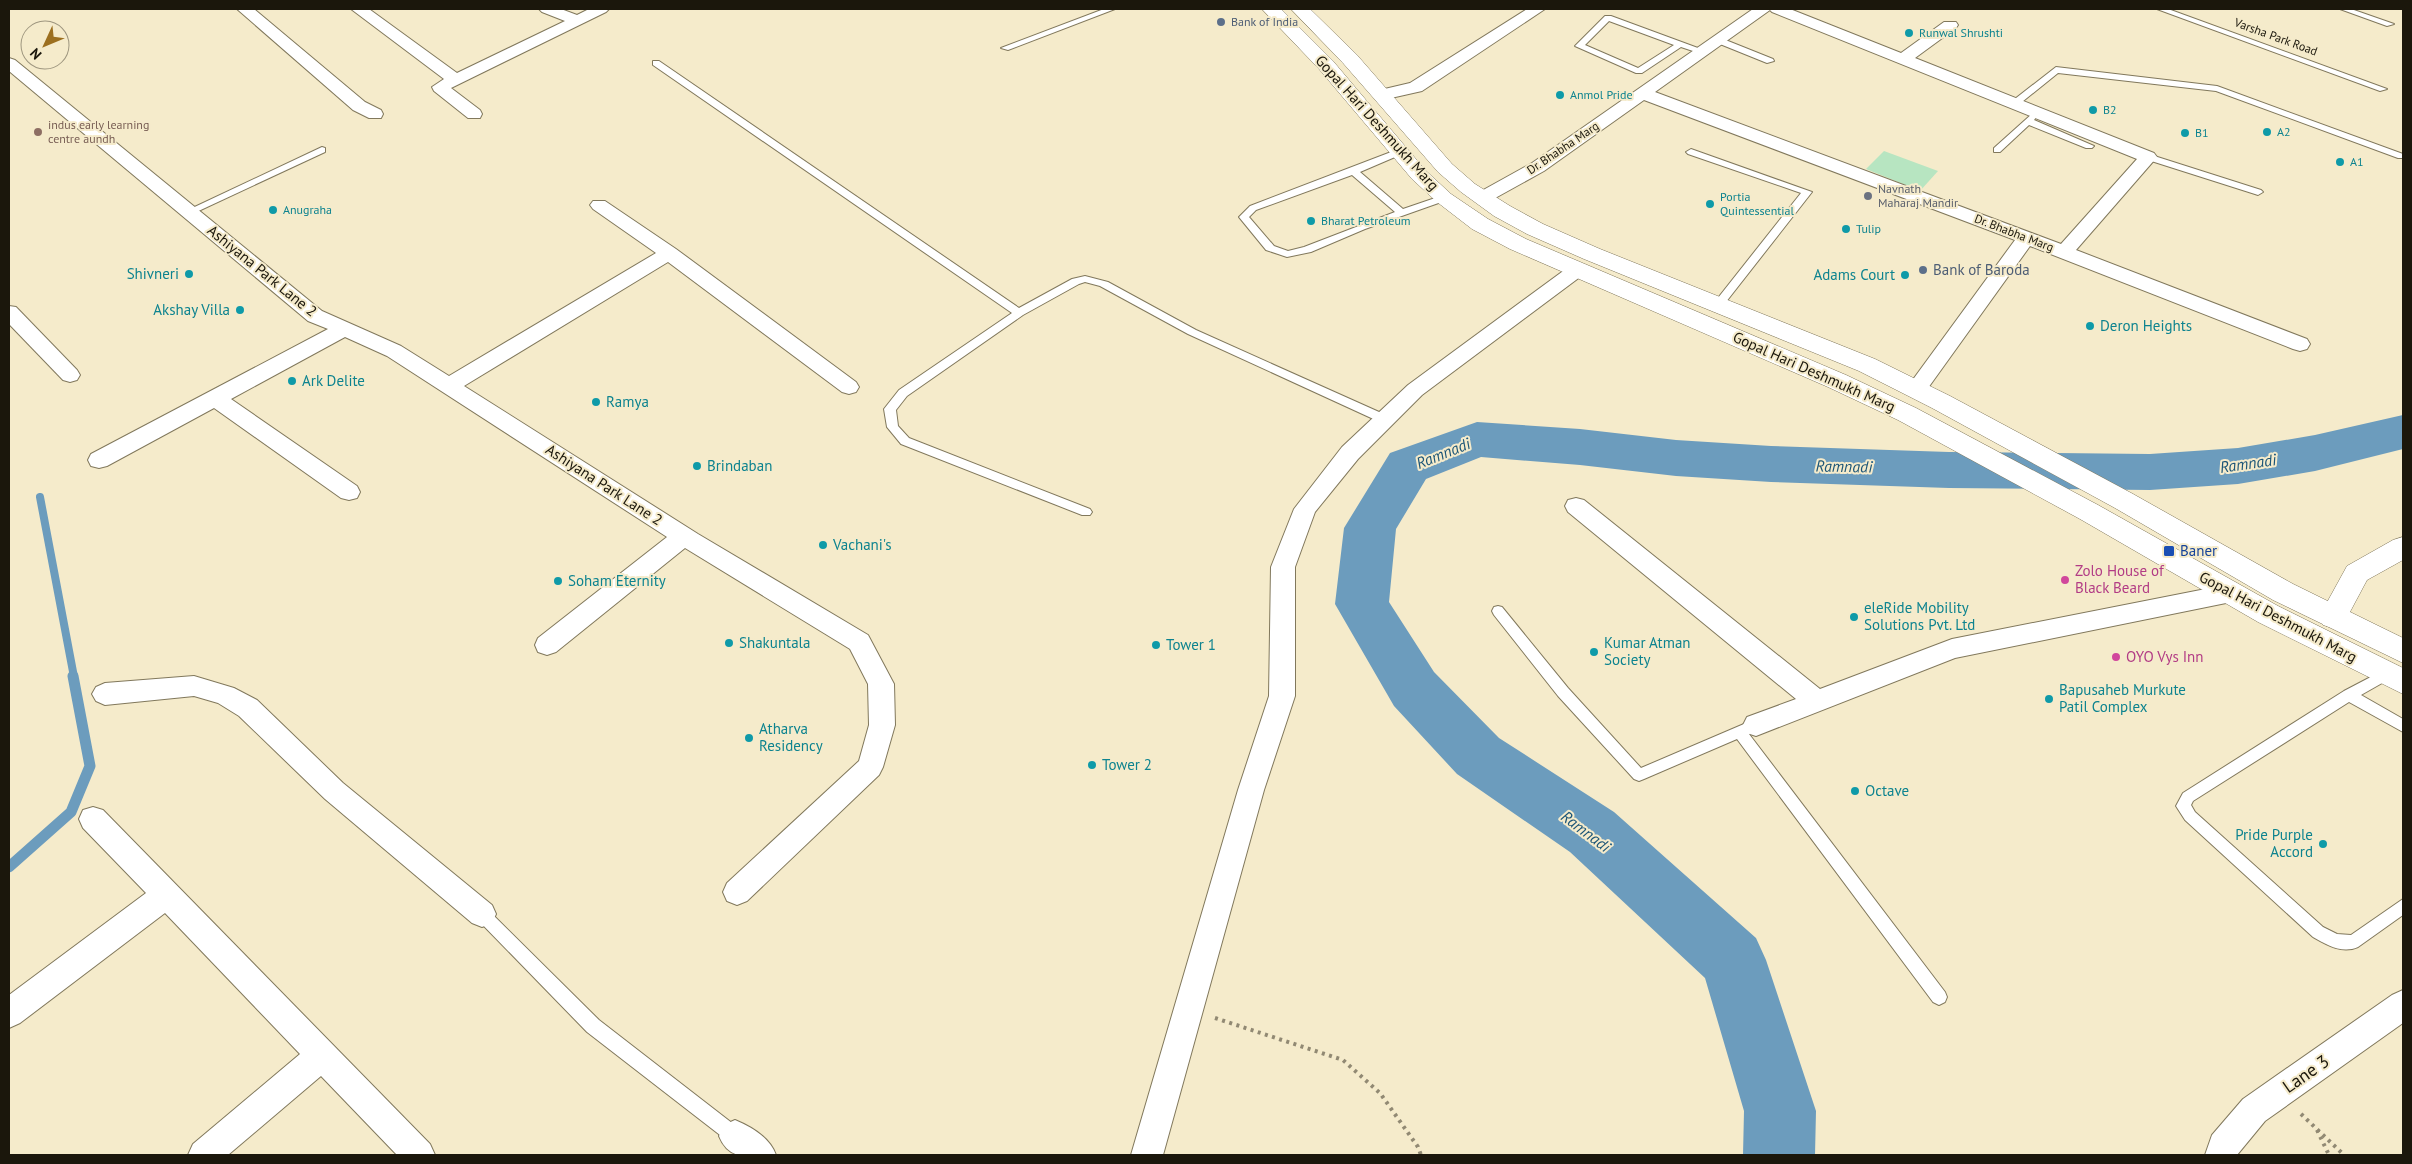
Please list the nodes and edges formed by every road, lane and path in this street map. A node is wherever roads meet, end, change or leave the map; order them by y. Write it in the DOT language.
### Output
graph roads {
  1 [pos="244,9"];
  2 [pos="359,9"];
  3 [pos="547,9"];
  4 [pos="601,9"];
  5 [pos="1111,9"];
  6 [pos="1271,9"];
  7 [pos="1300,9"];
  8 [pos="1537,9"];
  9 [pos="1762,9"];
  10 [pos="1776,9"];
  11 [pos="2160,9"];
  12 [pos="2344,9"];
  13 [pos="578,20"];
  14 [pos="2390,24"];
  15 [pos="1950,25"];
  16 [pos="1718,40"];
  17 [pos="1681,44"];
  18 [pos="1005,48"];
  19 [pos="1702,51"];
  20 [pos="1903,59"];
  21 [pos="1770,61"];
  22 [pos="9,63"];
  23 [pos="656,63"];
  24 [pos="456,80"];
  25 [pos="2383,89"];
  26 [pos="1642,93"];
  27 [pos="1382,96"];
  28 [pos="2014,104"];
  29 [pos="374,114"];
  30 [pos="474,114"];
  31 [pos="2032,117"];
  32 [pos="1407,124"];
  33 [pos="1380,129"];
  34 [pos="2089,146"];
  35 [pos="322,150"];
  36 [pos="1997,150"];
  37 [pos="1399,152"];
  38 [pos="1691,152"];
  39 [pos="2401,156"];
  40 [pos="2148,157"];
  41 [pos="1353,171"];
  42 [pos="2258,192"];
  43 [pos="1444,198"];
  44 [pos="1482,198"];
  45 [pos="599,205"];
  46 [pos="189,212"];
  47 [pos="1402,212"];
  48 [pos="2026,238"];
  49 [pos="2064,252"];
  50 [pos="669,253"];
  51 [pos="1577,270"];
  52 [pos="1718,305"];
  53 [pos="9,312"];
  54 [pos="1018,313"];
  55 [pos="344,329"];
  56 [pos="2300,344"];
  57 [pos="70,375"];
  58 [pos="449,386"];
  59 [pos="849,386"];
  60 [pos="1916,390"];
  61 [pos="215,398"];
  62 [pos="1384,419"];
  63 [pos="100,460"];
  64 [pos="349,492"];
  65 [pos="1576,506"];
  66 [pos="1086,512"];
  67 [pos="687,538"];
  68 [pos="2403,547"];
  69 [pos="2231,593"];
  70 [pos="1498,611"];
  71 [pos="2333,616"];
  72 [pos="547,645"];
  73 [pos="2403,651"];
  74 [pos="2395,678"];
  75 [pos="105,694"];
  76 [pos="2349,695"];
  77 [pos="1817,701"];
  78 [pos="2403,726"];
  79 [pos="1748,728"];
  80 [pos="93,819"];
  81 [pos="737,892"];
  82 [pos="167,894"];
  83 [pos="2403,906"];
  84 [pos="482,914"];
  85 [pos="1940,997"];
  86 [pos="2403,1005"];
  87 [pos="1188,1010"];
  88 [pos="9,1013"];
  89 [pos="322,1055"];
  90 [pos="2280,1092"];
  91 [pos="2315,1127"];
  92 [pos="735,1136"];
  93 [pos="204,1155"];
  94 [pos="419,1155"];
  95 [pos="760,1155"];
  96 [pos="1147,1155"];
  97 [pos="1421,1155"];
  98 [pos="2221,1155"];
  99 [pos="2329,1155"];
  100 [pos="2344,1155"];
  1 -- 29 [label="street"];
  2 -- 24 [label="street"];
  3 -- 13 [label="street"];
  4 -- 13 [label="street"];
  5 -- 18 [label="lane"];
  6 -- 33 [label="main road, Gopal Hari Deshmukh Marg"];
  7 -- 27 [label="main road, Gopal Hari Deshmukh Marg"];
  8 -- 27 [label="street"];
  9 -- 16 [label="street, Dr. Bhabha Marg"];
  10 -- 20 [label="street"];
  11 -- 25 [label="lane, Varsha Park Road"];
  12 -- 14 [label="lane"];
  13 -- 24 [label="street"];
  15 -- 20 [label="street"];
  16 -- 19 [label="street, Dr. Bhabha Marg"];
  16 -- 21 [label="lane"];
  17 -- 17 [label="lane"];
  17 -- 19 [label="lane"];
  19 -- 26 [label="street, Dr. Bhabha Marg"];
  20 -- 28 [label="street"];
  22 -- 46 [label="street, Ashiyana Park Lane 2"];
  23 -- 54 [label="lane"];
  24 -- 30 [label="street"];
  26 -- 44 [label="street, Dr. Bhabha Marg"];
  26 -- 48 [label="street, Dr. Bhabha Marg"];
  27 -- 32 [label="main road, Gopal Hari Deshmukh Marg"];
  28 -- 31 [label="street"];
  28 -- 39 [label="lane"];
  31 -- 34 [label="lane"];
  31 -- 36 [label="lane"];
  31 -- 40 [label="street"];
  32 -- 33 [label="main road"];
  32 -- 44 [label="main road, Gopal Hari Deshmukh Marg"];
  33 -- 37 [label="main road, Gopal Hari Deshmukh Marg"];
  35 -- 46 [label="lane"];
  37 -- 41 [label="lane"];
  37 -- 43 [label="main road, Gopal Hari Deshmukh Marg"];
  38 -- 52 [label="lane"];
  40 -- 42 [label="lane"];
  40 -- 49 [label="street"];
  41 -- 47 [label="lane"];
  41 -- 47 [label="lane"];
  43 -- 47 [label="lane"];
  43 -- 51 [label="main road, Gopal Hari Deshmukh Marg"];
  44 -- 52 [label="main road, Gopal Hari Deshmukh Marg"];
  45 -- 50 [label="street"];
  46 -- 55 [label="street, Ashiyana Park Lane 2"];
  48 -- 49 [label="street, Dr. Bhabha Marg"];
  48 -- 60 [label="street"];
  49 -- 56 [label="street, Dr. Bhabha Marg"];
  50 -- 58 [label="street"];
  50 -- 59 [label="street"];
  51 -- 62 [label="street"];
  51 -- 69 [label="main road, Gopal Hari Deshmukh Marg"];
  52 -- 60 [label="main road, Gopal Hari Deshmukh Marg"];
  53 -- 57 [label="street"];
  54 -- 62 [label="lane"];
  54 -- 66 [label="lane"];
  55 -- 58 [label="street, Ashiyana Park Lane 2"];
  55 -- 61 [label="street"];
  58 -- 67 [label="street, Ashiyana Park Lane 2"];
  60 -- 71 [label="main road, Gopal Hari Deshmukh Marg"];
  61 -- 63 [label="street"];
  61 -- 64 [label="street"];
  62 -- 87 [label="street"];
  65 -- 77 [label="street"];
  67 -- 72 [label="street"];
  67 -- 81 [label="street, Ashiyana Park Lane 2"];
  68 -- 71 [label="main road"];
  69 -- 74 [label="main road, Gopal Hari Deshmukh Marg"];
  69 -- 77 [label="street"];
  70 -- 79 [label="lane"];
  71 -- 73 [label="main road, Gopal Hari Deshmukh Marg"];
  74 -- 76 [label="lane"];
  75 -- 84 [label="street"];
  76 -- 78 [label="lane"];
  76 -- 83 [label="lane"];
  77 -- 79 [label="street"];
  79 -- 85 [label="lane"];
  80 -- 82 [label="street"];
  82 -- 88 [label="street"];
  82 -- 89 [label="street"];
  84 -- 92 [label="lane"];
  86 -- 90 [label="street, Lane 3"];
  87 -- 96 [label="street"];
  87 -- 97 [label="path"];
  89 -- 93 [label="street"];
  89 -- 94 [label="street"];
  90 -- 91 [label="path"];
  90 -- 98 [label="street, Lane 3"];
  91 -- 99 [label="path"];
  91 -- 100 [label="path"];
  92 -- 95 [label="street"];
}
